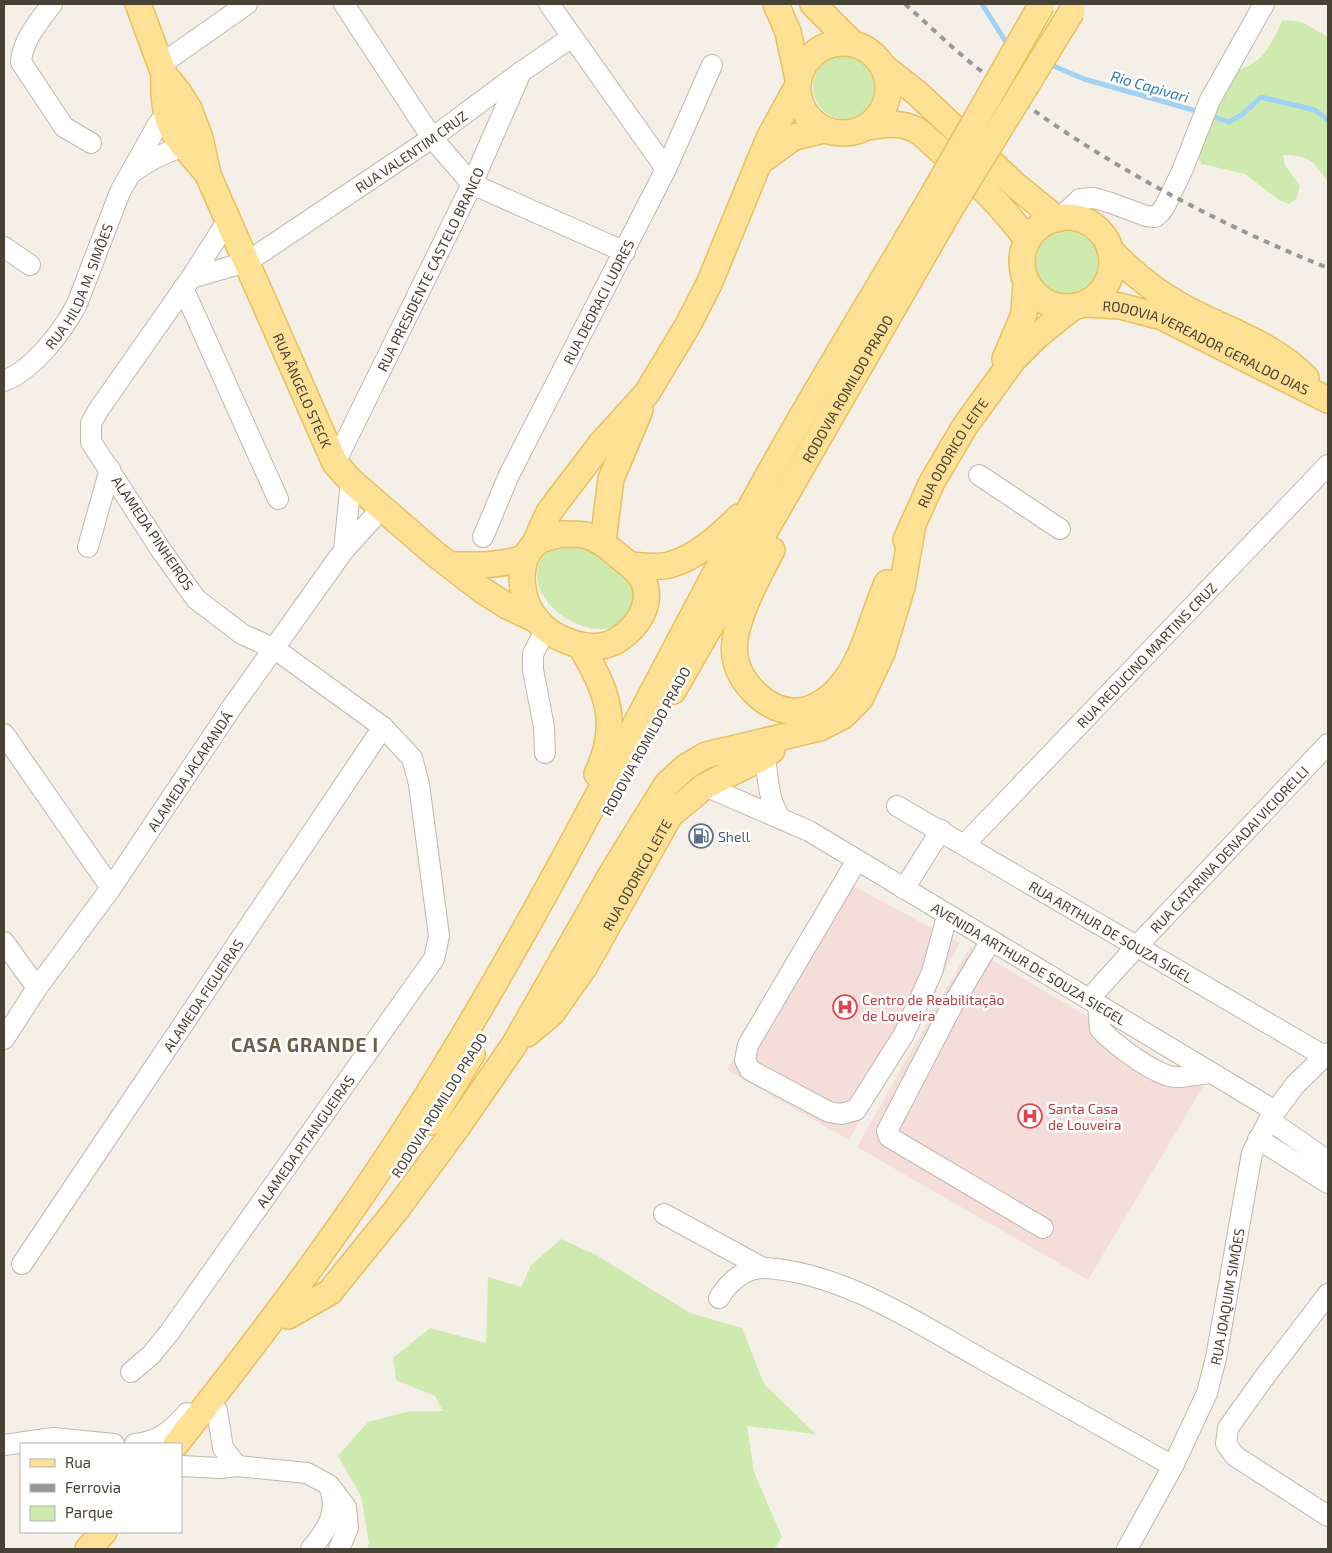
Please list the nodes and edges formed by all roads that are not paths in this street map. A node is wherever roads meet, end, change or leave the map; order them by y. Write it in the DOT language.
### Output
graph roads {
  1 [pos="52,4"];
  2 [pos="138,4"];
  3 [pos="247,4"];
  4 [pos="344,4"];
  5 [pos="549,4"];
  6 [pos="776,4"];
  7 [pos="814,4"];
  8 [pos="1042,4"];
  9 [pos="1264,4"];
  10 [pos="1075,6"];
  11 [pos="572,37"];
  12 [pos="852,43"];
  13 [pos="712,65"];
  14 [pos="885,68"];
  15 [pos="162,69"];
  16 [pos="521,72"];
  17 [pos="798,83"];
  18 [pos="177,112"];
  19 [pos="867,127"];
  20 [pos="824,130"];
  21 [pos="432,138"];
  22 [pos="191,142"];
  23 [pos="91,143"];
  24 [pos="759,162"];
  25 [pos="666,169"];
  26 [pos="131,174"];
  27 [pos="472,184"];
  28 [pos="942,202"];
  29 [pos="1059,218"];
  30 [pos="228,220"];
  31 [pos="1028,240"];
  32 [pos="4,247"];
  33 [pos="1110,250"];
  34 [pos="624,252"];
  35 [pos="247,262"];
  36 [pos="30,265"];
  37 [pos="1026,282"];
  38 [pos="187,283"];
  39 [pos="1079,305"];
  40 [pos="4,381"];
  41 [pos="995,384"];
  42 [pos="647,394"];
  43 [pos="1327,399"];
  44 [pos="335,463"];
  45 [pos="1328,465"];
  46 [pos="110,469"];
  47 [pos="979,475"];
  48 [pos="351,481"];
  49 [pos="278,499"];
  50 [pos="753,503"];
  51 [pos="382,508"];
  52 [pos="775,513"];
  53 [pos="913,524"];
  54 [pos="1060,529"];
  55 [pos="483,537"];
  56 [pos="603,542"];
  57 [pos="88,547"];
  58 [pos="344,550"];
  59 [pos="530,551"];
  60 [pos="453,565"];
  61 [pos="631,565"];
  62 [pos="542,624"];
  63 [pos="580,645"];
  64 [pos="275,649"];
  65 [pos="383,727"];
  66 [pos="4,734"];
  67 [pos="790,735"];
  68 [pos="1328,744"];
  69 [pos="545,754"];
  70 [pos="765,756"];
  71 [pos="705,786"];
  72 [pos="897,806"];
  73 [pos="781,819"];
  74 [pos="941,830"];
  75 [pos="965,844"];
  76 [pos="858,860"];
  77 [pos="111,888"];
  78 [pos="904,889"];
  79 [pos="948,916"];
  80 [pos="531,923"];
  81 [pos="4,942"];
  82 [pos="990,942"];
  83 [pos="1137,946"];
  84 [pos="37,988"];
  85 [pos="1094,1002"];
  86 [pos="4,1039"];
  87 [pos="514,1045"];
  88 [pos="1326,1054"];
  89 [pos="1211,1073"];
  90 [pos="1272,1115"];
  91 [pos="1258,1139"];
  92 [pos="1328,1160"];
  93 [pos="1328,1183"];
  94 [pos="664,1214"];
  95 [pos="1043,1228"];
  96 [pos="22,1264"];
  97 [pos="763,1268"];
  98 [pos="1328,1294"];
  99 [pos="719,1298"];
  100 [pos="288,1316"];
  101 [pos="251,1348"];
  102 [pos="131,1372"];
  103 [pos="217,1411"];
  104 [pos="20,1443"];
  105 [pos="22,1443"];
  106 [pos="104,1443"];
  107 [pos="140,1443"];
  108 [pos="177,1443"];
  109 [pos="4,1446"];
  110 [pos="182,1452"];
  111 [pos="182,1466"];
  112 [pos="237,1466"];
  113 [pos="1173,1466"];
  114 [pos="329,1485"];
  115 [pos="1328,1516"];
  116 [pos="93,1533"];
  117 [pos="103,1533"];
  118 [pos="115,1533"];
  119 [pos="88,1549"];
  120 [pos="101,1549"];
  121 [pos="311,1549"];
  122 [pos="339,1549"];
  123 [pos="1127,1549"];
  1 -- 23 [label="street"];
  2 -- 15 [label="main road, RUA ÂNGELO STECK"];
  3 -- 15 [label="street"];
  4 -- 21 [label="street"];
  5 -- 11 [label="street"];
  6 -- 17 [label="main road"];
  7 -- 12 [label="main road"];
  8 -- 28 [label="main road, RODOVIA ROMILDO PRADO, bridge"];
  9 -- 29 [label="street"];
  10 -- 28 [label="main road, RODOVIA ROMILDO PRADO, bridge"];
  11 -- 16 [label="street, RUA VALENTIM CRUZ"];
  11 -- 25 [label="street"];
  12 -- 14 [label="main road"];
  12 -- 17 [label="main road"];
  13 -- 25 [label="street, RUA DEORACI LUDRES"];
  14 -- 19 [label="main road"];
  14 -- 29 [label="main road"];
  15 -- 18 [label="main road, RUA ÂNGELO STECK"];
  16 -- 21 [label="street, RUA VALENTIM CRUZ"];
  16 -- 27 [label="street, RUA PRESIDENTE CASTELO BRANCO"];
  17 -- 20 [label="main road"];
  17 -- 24 [label="main road"];
  18 -- 22 [label="main road, RUA ÂNGELO STECK"];
  18 -- 26 [label="street, RUA HILDA M. SIMÕES"];
  19 -- 20 [label="main road"];
  19 -- 31 [label="main road"];
  20 -- 24 [label="main road"];
  21 -- 27 [label="street"];
  21 -- 35 [label="street, RUA VALENTIM CRUZ"];
  22 -- 26 [label="street, RUA HILDA M. SIMÕES"];
  22 -- 30 [label="main road, RUA ÂNGELO STECK"];
  24 -- 42 [label="main road"];
  25 -- 34 [label="street, RUA DEORACI LUDRES"];
  26 -- 40 [label="street, RUA HILDA M. SIMÕES"];
  27 -- 34 [label="street"];
  27 -- 44 [label="street, RUA PRESIDENTE CASTELO BRANCO"];
  28 -- 50 [label="main road, RODOVIA ROMILDO PRADO"];
  28 -- 52 [label="main road, RODOVIA ROMILDO PRADO"];
  29 -- 31 [label="main road"];
  29 -- 33 [label="main road"];
  30 -- 35 [label="main road, RUA ÂNGELO STECK"];
  30 -- 38 [label="street, ALAMEDA PINHEIROS"];
  31 -- 37 [label="main road"];
  32 -- 36 [label="street"];
  33 -- 39 [label="main road"];
  33 -- 43 [label="main road, RODOVIA VEREADOR GERALDO DIAS"];
  34 -- 55 [label="street, RUA DEORACI LUDRES"];
  35 -- 38 [label="street"];
  35 -- 44 [label="main road, RUA ÂNGELO STECK"];
  37 -- 39 [label="main road"];
  37 -- 41 [label="main road, RUA ODORICO LEITE"];
  38 -- 46 [label="street, ALAMEDA PINHEIROS"];
  38 -- 49 [label="street"];
  39 -- 41 [label="main road, RUA ODORICO LEITE"];
  39 -- 43 [label="main road, RODOVIA VEREADOR GERALDO DIAS"];
  41 -- 53 [label="main road, RUA ODORICO LEITE"];
  42 -- 56 [label="main road"];
  42 -- 59 [label="main road"];
  44 -- 48 [label="main road, RUA ÂNGELO STECK"];
  45 -- 75 [label="street, RUA REDUCINO MARTINS CRUZ"];
  46 -- 57 [label="street"];
  46 -- 64 [label="street, ALAMEDA PINHEIROS"];
  47 -- 54 [label="street"];
  48 -- 51 [label="main road, RUA ÂNGELO STECK"];
  48 -- 58 [label="street"];
  50 -- 61 [label="main road"];
  50 -- 80 [label="main road, RODOVIA ROMILDO PRADO"];
  51 -- 58 [label="street, ALAMEDA JACARANDÁ"];
  51 -- 60 [label="main road, RUA ÂNGELO STECK"];
  52 -- 53 [label="main road"];
  52 -- 100 [label="main road, RODOVIA ROMILDO PRADO"];
  53 -- 67 [label="main road"];
  56 -- 59 [label="main road, RUA ÂNGELO STECK"];
  56 -- 61 [label="main road, RUA ÂNGELO STECK"];
  58 -- 64 [label="street, ALAMEDA JACARANDÁ"];
  59 -- 60 [label="main road, RUA ÂNGELO STECK"];
  59 -- 62 [label="main road"];
  60 -- 62 [label="main road, RUA ÂNGELO STECK"];
  61 -- 63 [label="main road, RUA ÂNGELO STECK"];
  62 -- 63 [label="main road, RUA ÂNGELO STECK"];
  62 -- 69 [label="street"];
  63 -- 80 [label="main road"];
  64 -- 65 [label="street, ALAMEDA PINHEIROS"];
  64 -- 77 [label="street, ALAMEDA JACARANDÁ"];
  65 -- 96 [label="street, ALAMEDA FIGUEIRAS"];
  65 -- 102 [label="street, ALAMEDA PITANGUEIRAS"];
  66 -- 77 [label="street"];
  67 -- 70 [label="main road, RUA ODORICO LEITE"];
  67 -- 87 [label="main road"];
  68 -- 83 [label="street, RUA CATARINA DENADAI VICIORELLI"];
  70 -- 71 [label="main road, RUA ODORICO LEITE"];
  70 -- 73 [label="street"];
  71 -- 73 [label="street, AVENIDA ARTHUR DE SOUZA SIEGEL"];
  71 -- 87 [label="main road, RUA ODORICO LEITE"];
  72 -- 74 [label="street, RUA ARTHUR DE SOUZA SIGEL"];
  73 -- 76 [label="street, AVENIDA ARTHUR DE SOUZA SIEGEL"];
  74 -- 75 [label="street, RUA ARTHUR DE SOUZA SIGEL"];
  74 -- 78 [label="street"];
  75 -- 83 [label="street, RUA ARTHUR DE SOUZA SIGEL"];
  76 -- 78 [label="street, AVENIDA ARTHUR DE SOUZA SIEGEL"];
  76 -- 79 [label="street"];
  77 -- 84 [label="street, ALAMEDA JACARANDÁ"];
  78 -- 79 [label="street, AVENIDA ARTHUR DE SOUZA SIEGEL"];
  79 -- 82 [label="street, AVENIDA ARTHUR DE SOUZA SIEGEL"];
  80 -- 101 [label="main road, RODOVIA ROMILDO PRADO"];
  81 -- 84 [label="street"];
  82 -- 85 [label="street, AVENIDA ARTHUR DE SOUZA SIEGEL"];
  82 -- 95 [label="street"];
  83 -- 85 [label="street, RUA CATARINA DENADAI VICIORELLI"];
  83 -- 88 [label="street, RUA ARTHUR DE SOUZA SIGEL"];
  84 -- 86 [label="street, ALAMEDA JACARANDÁ"];
  85 -- 89 [label="street, AVENIDA ARTHUR DE SOUZA SIEGEL"];
  85 -- 89 [label="street"];
  87 -- 100 [label="main road"];
  88 -- 90 [label="street, RUA JOAQUIM SIMÕES"];
  89 -- 90 [label="street, AVENIDA ARTHUR DE SOUZA SIEGEL"];
  90 -- 91 [label="street, RUA JOAQUIM SIMÕES"];
  90 -- 92 [label="street, AVENIDA ARTHUR DE SOUZA SIEGEL"];
  91 -- 93 [label="street"];
  91 -- 113 [label="street, RUA JOAQUIM SIMÕES"];
  94 -- 97 [label="street"];
  97 -- 99 [label="street"];
  97 -- 113 [label="street"];
  98 -- 115 [label="street"];
  100 -- 103 [label="main road, RODOVIA ROMILDO PRADO"];
  101 -- 107 [label="street"];
  101 -- 108 [label="main road, RODOVIA ROMILDO PRADO"];
  103 -- 110 [label="main road, RODOVIA ROMILDO PRADO"];
  103 -- 112 [label="street"];
  104 -- 109 [label="street"];
  105 -- 106 [label="street"];
  111 -- 112 [label="street"];
  112 -- 114 [label="street"];
  113 -- 123 [label="street, RUA JOAQUIM SIMÕES"];
  114 -- 121 [label="street"];
  114 -- 122 [label="street"];
  116 -- 119 [label="street"];
  117 -- 119 [label="main road"];
  118 -- 120 [label="main road"];
}
